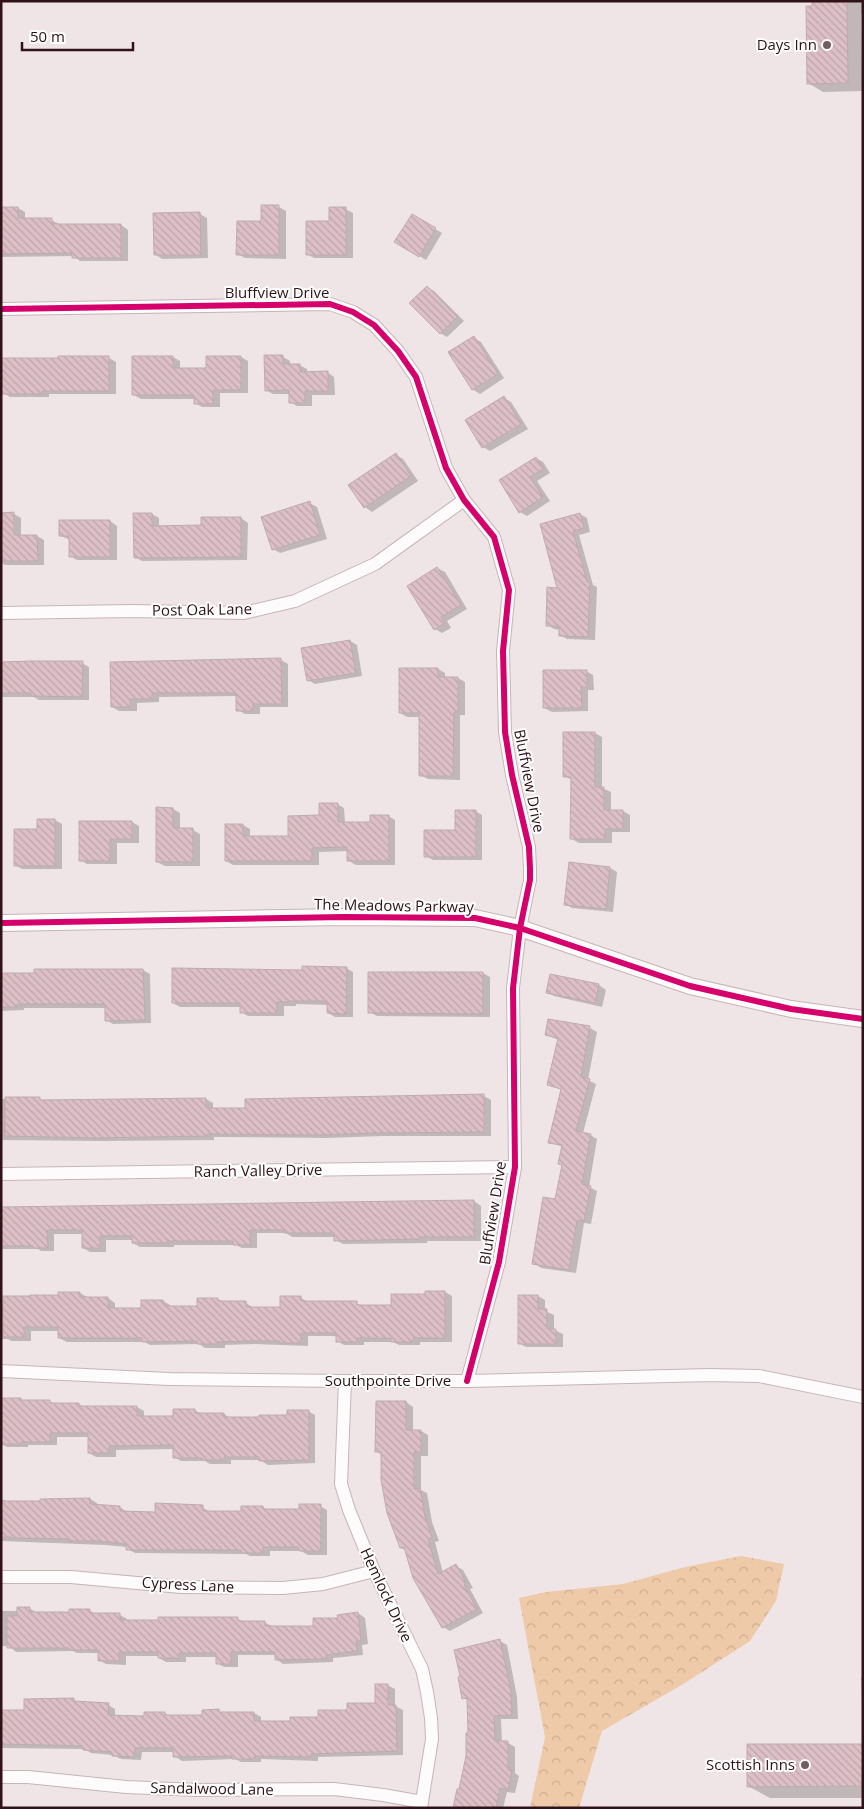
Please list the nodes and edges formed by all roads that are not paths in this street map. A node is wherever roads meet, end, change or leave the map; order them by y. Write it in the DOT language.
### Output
graph roads {
  1 [pos="1,309"];
  2 [pos="464,500"];
  3 [pos="1,613"];
  4 [pos="1,923"];
  5 [pos="520,928"];
  6 [pos="863,1019"];
  7 [pos="515,1167"];
  8 [pos="1,1174"];
  9 [pos="1,1371"];
  10 [pos="345,1381"];
  11 [pos="467,1381"];
  12 [pos="863,1397"];
  13 [pos="374,1571"];
  14 [pos="1,1577"];
  15 [pos="1,1777"];
  16 [pos="422,1805"];
  1 -- 2 [label="street, Bluffview Drive"];
  2 -- 3 [label="street, Post Oak Lane"];
  2 -- 5 [label="street, Bluffview Drive"];
  4 -- 5 [label="street, The Meadows Parkway"];
  5 -- 6 [label="street, The Meadows Parkway"];
  5 -- 7 [label="street, Bluffview Drive"];
  7 -- 8 [label="street, Ranch Valley Drive"];
  7 -- 11 [label="street, Bluffview Drive"];
  9 -- 10 [label="street, Southpointe Drive"];
  10 -- 11 [label="street, Southpointe Drive"];
  10 -- 13 [label="street, Hemlock Drive"];
  11 -- 12 [label="street, Southpointe Drive"];
  13 -- 14 [label="street, Cypress Lane"];
  13 -- 16 [label="street, Hemlock Drive"];
  15 -- 16 [label="street, Sandalwood Lane"];
}
